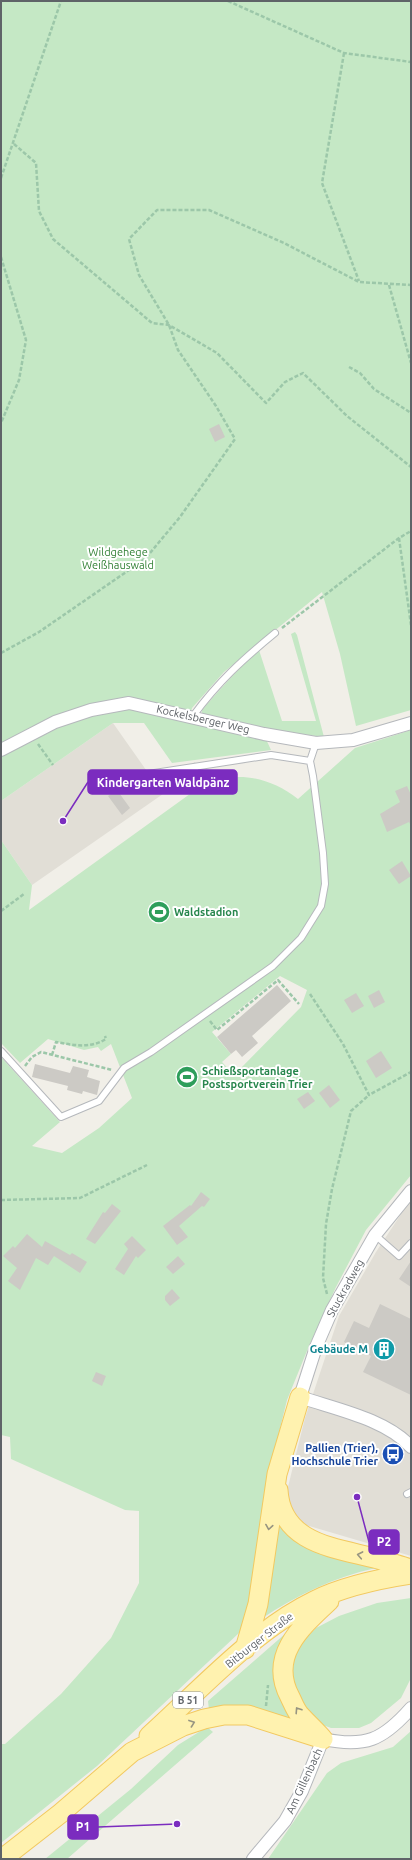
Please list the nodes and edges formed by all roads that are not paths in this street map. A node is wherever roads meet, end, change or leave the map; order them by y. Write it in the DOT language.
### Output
graph roads {
  1 [pos="275,633"];
  2 [pos="193,716"];
  3 [pos="411,723"];
  4 [pos="316,743"];
  5 [pos="1,750"];
  6 [pos="310,761"];
  7 [pos="194,767"];
  8 [pos="148,774"];
  9 [pos="201,786"];
  10 [pos="1,1051"];
  11 [pos="411,1191"];
  12 [pos="375,1235"];
  13 [pos="411,1243"];
  14 [pos="300,1397"];
  15 [pos="411,1447"];
  16 [pos="277,1474"];
  17 [pos="411,1569"];
  18 [pos="411,1574"];
  19 [pos="341,1590"];
  20 [pos="245,1649"];
  21 [pos="411,1708"];
  22 [pos="323,1739"];
  23 [pos="132,1752"];
  24 [pos="2,1859"];
  25 [pos="252,1859"];
  1 -- 2 [label="lane"];
  2 -- 4 [label="street, Kockelsberger Weg"];
  2 -- 5 [label="street, Kockelsberger Weg"];
  3 -- 4 [label="street, Kockelsberger Weg"];
  4 -- 6 [label="lane"];
  6 -- 7 [label="lane"];
  6 -- 10 [label="lane"];
  7 -- 8 [label="lane"];
  7 -- 9 [label="lane"];
  11 -- 12 [label="street, Stuckradweg"];
  12 -- 13 [label="lane"];
  12 -- 14 [label="street, Stuckradweg"];
  14 -- 15 [label="street"];
  14 -- 16 [label="main road"];
  17 -- 16 [label="main road, one-way"];
  16 -- 20 [label="main road, one-way"];
  18 -- 19 [label="main road, Bitburger Straße / B 51"];
  19 -- 20 [label="main road, Bitburger Straße / B 51"];
  22 -- 19 [label="main road, one-way"];
  20 -- 23 [label="main road, Bitburger Straße / B 51"];
  21 -- 22 [label="street"];
  23 -- 22 [label="main road, one-way"];
  22 -- 25 [label="street, Am Gillenbach"];
  23 -- 24 [label="main road, B 51"];
}
